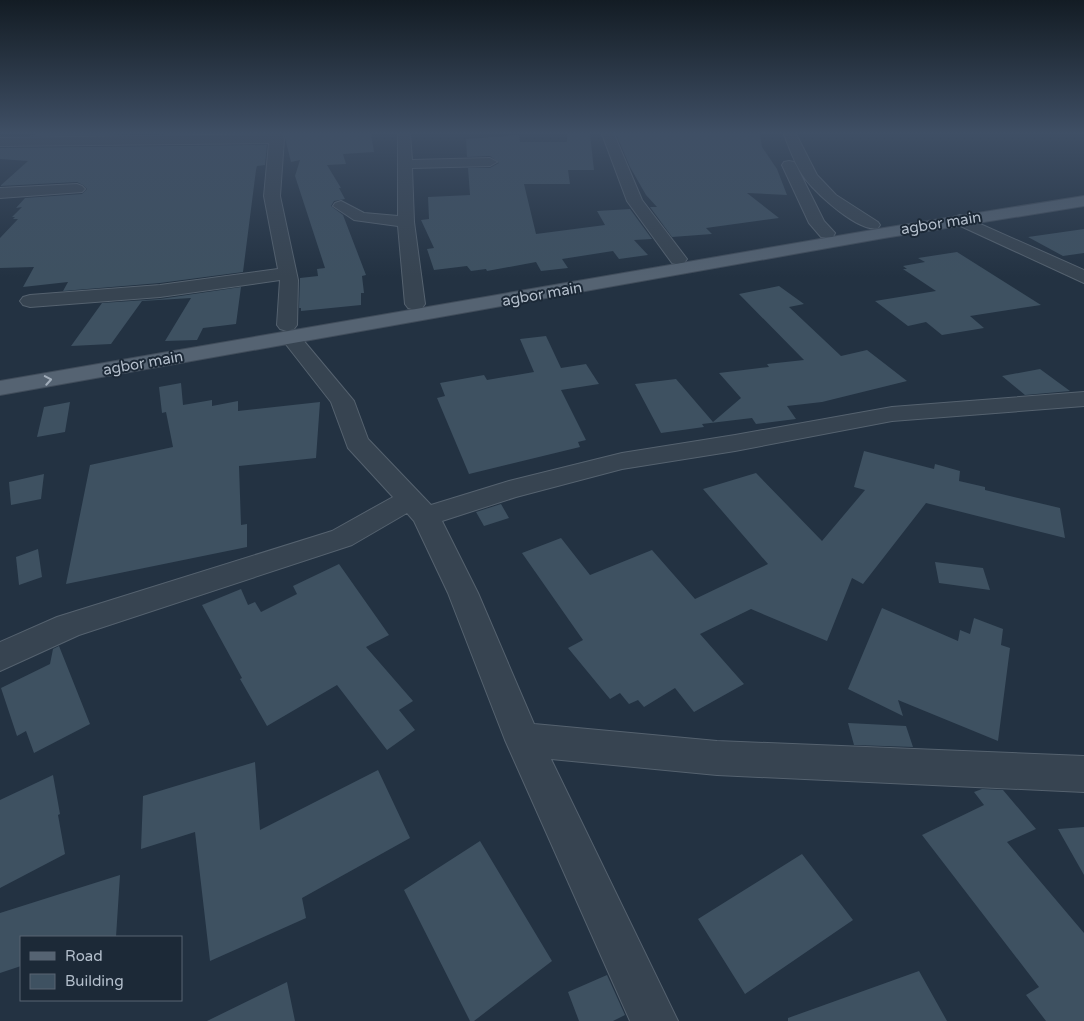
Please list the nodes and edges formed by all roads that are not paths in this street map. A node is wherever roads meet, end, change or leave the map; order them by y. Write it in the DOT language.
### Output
graph roads {
  1 [pos="273,182"];
  2 [pos="405,182"];
  3 [pos="627,182"];
  4 [pos="797,182"];
  5 [pos="815,182"];
  6 [pos="76,189"];
  7 [pos="1084,189"];
  8 [pos="0,193"];
  9 [pos="1084,201"];
  10 [pos="342,206"];
  11 [pos="960,220"];
  12 [pos="406,222"];
  13 [pos="872,224"];
  14 [pos="827,233"];
  15 [pos="678,258"];
  16 [pos="288,273"];
  17 [pos="1084,277"];
  18 [pos="520,292"];
  19 [pos="30,301"];
  20 [pos="415,304"];
  21 [pos="289,332"];
  22 [pos="0,373"];
  23 [pos="0,388"];
  24 [pos="1084,399"];
  25 [pos="418,508"];
  26 [pos="0,658"];
  27 [pos="523,740"];
  28 [pos="1084,774"];
  29 [pos="654,1021"];
  1 -- 16 [label="street"];
  2 -- 12 [label="street"];
  3 -- 15 [label="street"];
  4 -- 14 [label="street"];
  5 -- 13 [label="street"];
  6 -- 8 [label="street"];
  7 -- 13 [label="main road, agbor main"];
  9 -- 11 [label="main road, agbor main"];
  10 -- 12 [label="street"];
  11 -- 17 [label="street"];
  11 -- 18 [label="main road, agbor main"];
  12 -- 20 [label="street"];
  13 -- 14 [label="main road, agbor main"];
  14 -- 15 [label="main road, agbor main"];
  15 -- 18 [label="main road, agbor main"];
  16 -- 19 [label="street"];
  16 -- 21 [label="street"];
  18 -- 20 [label="main road, agbor main"];
  18 -- 21 [label="main road, agbor main"];
  20 -- 21 [label="main road, agbor main"];
  21 -- 22 [label="main road, agbor main"];
  23 -- 21 [label="main road, agbor main, one-way"];
  21 -- 25 [label="street"];
  24 -- 25 [label="street"];
  25 -- 26 [label="street"];
  25 -- 27 [label="street"];
  27 -- 28 [label="street"];
  27 -- 29 [label="street"];
}
